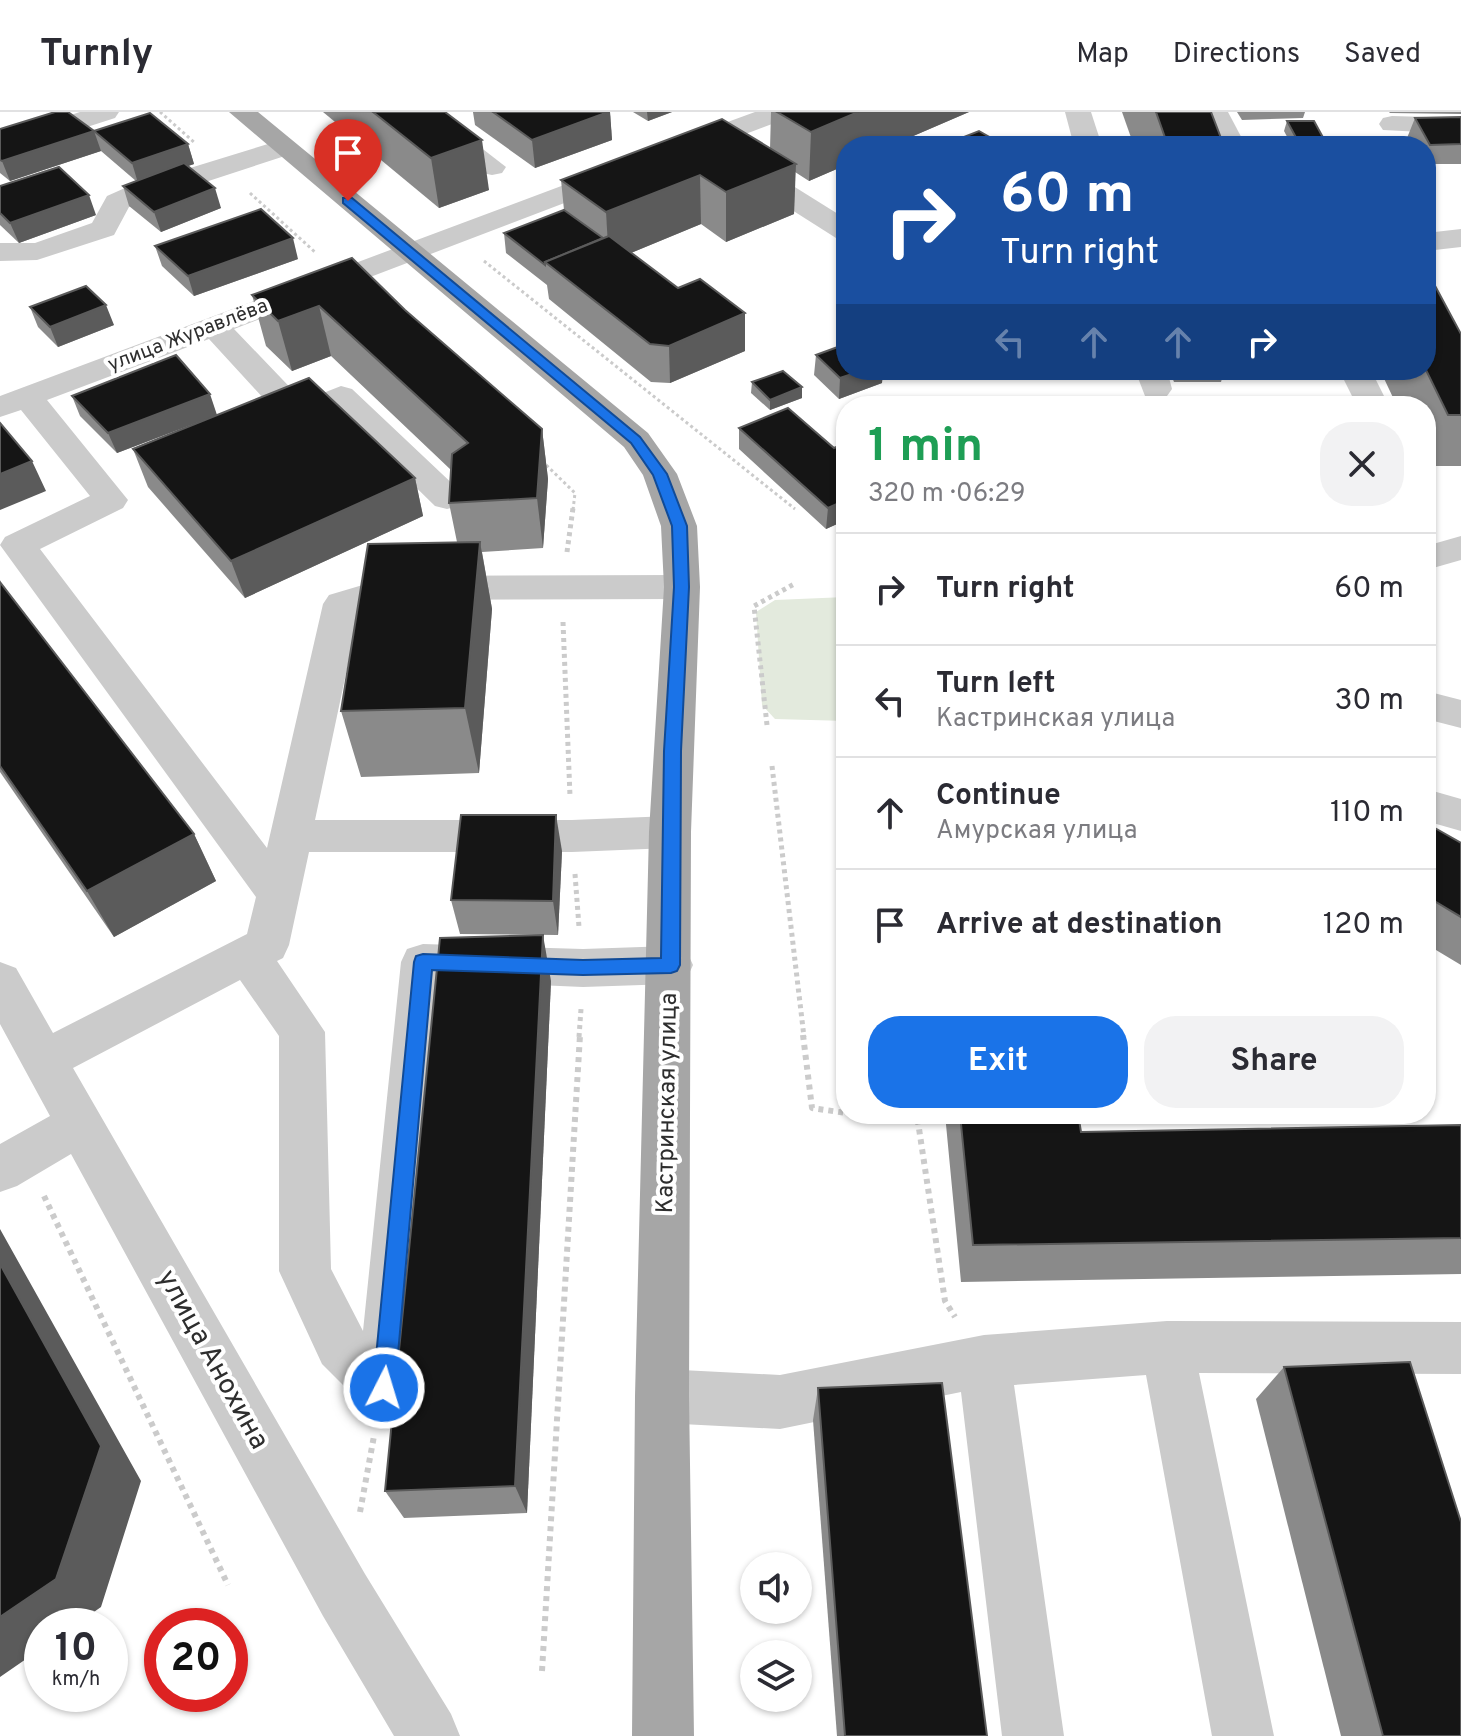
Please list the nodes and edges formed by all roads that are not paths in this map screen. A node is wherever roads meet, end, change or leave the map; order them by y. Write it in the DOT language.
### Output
graph roads {
  1 [pos="33,112"];
  2 [pos="106,112"];
  3 [pos="242,112"];
  4 [pos="418,112"];
  5 [pos="779,112"];
  6 [pos="1078,112"];
  7 [pos="1215,112"];
  8 [pos="1392,124"];
  9 [pos="1461,126"];
  10 [pos="55,129"];
  11 [pos="1085,136"];
  12 [pos="1227,136"];
  13 [pos="703,141"];
  14 [pos="0,147"];
  15 [pos="281,148"];
  16 [pos="492,167"];
  17 [pos="836,226"];
  18 [pos="1460,238"];
  19 [pos="1436,241"];
  20 [pos="0,252"];
  21 [pos="410,252"];
  22 [pos="214,326"];
  23 [pos="9,400"];
  24 [pos="298,416"];
  25 [pos="266,429"];
  26 [pos="447,498"];
  27 [pos="1461,548"];
  28 [pos="1436,555"];
  29 [pos="682,587"];
  30 [pos="1436,708"];
  31 [pos="1461,714"];
  32 [pos="1436,808"];
  33 [pos="1461,815"];
  34 [pos="670,832"];
  35 [pos="292,836"];
  36 [pos="278,894"];
  37 [pos="247,955"];
  38 [pos="671,965"];
  39 [pos="2,989"];
  40 [pos="46,1059"];
  41 [pos="81,1123"];
  42 [pos="20,1179"];
  43 [pos="1167,1347"];
  44 [pos="1461,1348"];
  45 [pos="984,1361"];
  46 [pos="662,1396"];
  47 [pos="429,1736"];
  48 [pos="663,1736"];
  49 [pos="1033,1736"];
  50 [pos="1243,1736"];
  1 -- 10 [label="street"];
  2 -- 10 [label="street"];
  3 -- 15 [label="main road, Кастринская улица"];
  4 -- 16 [label="street"];
  5 -- 13 [label="street, улица Журавлёва"];
  6 -- 11 [label="street"];
  7 -- 12 [label="street"];
  8 -- 9 [label="street"];
  10 -- 14 [label="street"];
  13 -- 17 [label="street"];
  13 -- 21 [label="street, улица Журавлёва"];
  15 -- 20 [label="street"];
  15 -- 21 [label="main road, Кастринская улица"];
  18 -- 19 [label="street"];
  21 -- 22 [label="street, улица Журавлёва"];
  21 -- 29 [label="main road, Кастринская улица"];
  22 -- 23 [label="street, улица Журавлёва"];
  22 -- 24 [label="street"];
  23 -- 36 [label="street"];
  24 -- 25 [label="street"];
  24 -- 26 [label="street"];
  27 -- 28 [label="street"];
  29 -- 34 [label="main road, Кастринская улица"];
  29 -- 35 [label="street"];
  30 -- 31 [label="street"];
  32 -- 33 [label="street"];
  34 -- 35 [label="street"];
  34 -- 38 [label="main road, Кастринская улица"];
  35 -- 36 [label="street"];
  36 -- 37 [label="street"];
  37 -- 38 [label="street"];
  37 -- 40 [label="street"];
  38 -- 46 [label="main road, Кастринская улица"];
  39 -- 40 [label="street, улица Анохина"];
  40 -- 41 [label="street, улица Анохина"];
  41 -- 42 [label="street"];
  41 -- 47 [label="street, улица Анохина"];
  43 -- 44 [label="street"];
  43 -- 45 [label="street"];
  43 -- 50 [label="street"];
  45 -- 46 [label="street"];
  45 -- 49 [label="street"];
  46 -- 48 [label="main road, Кастринская улица"];
}
